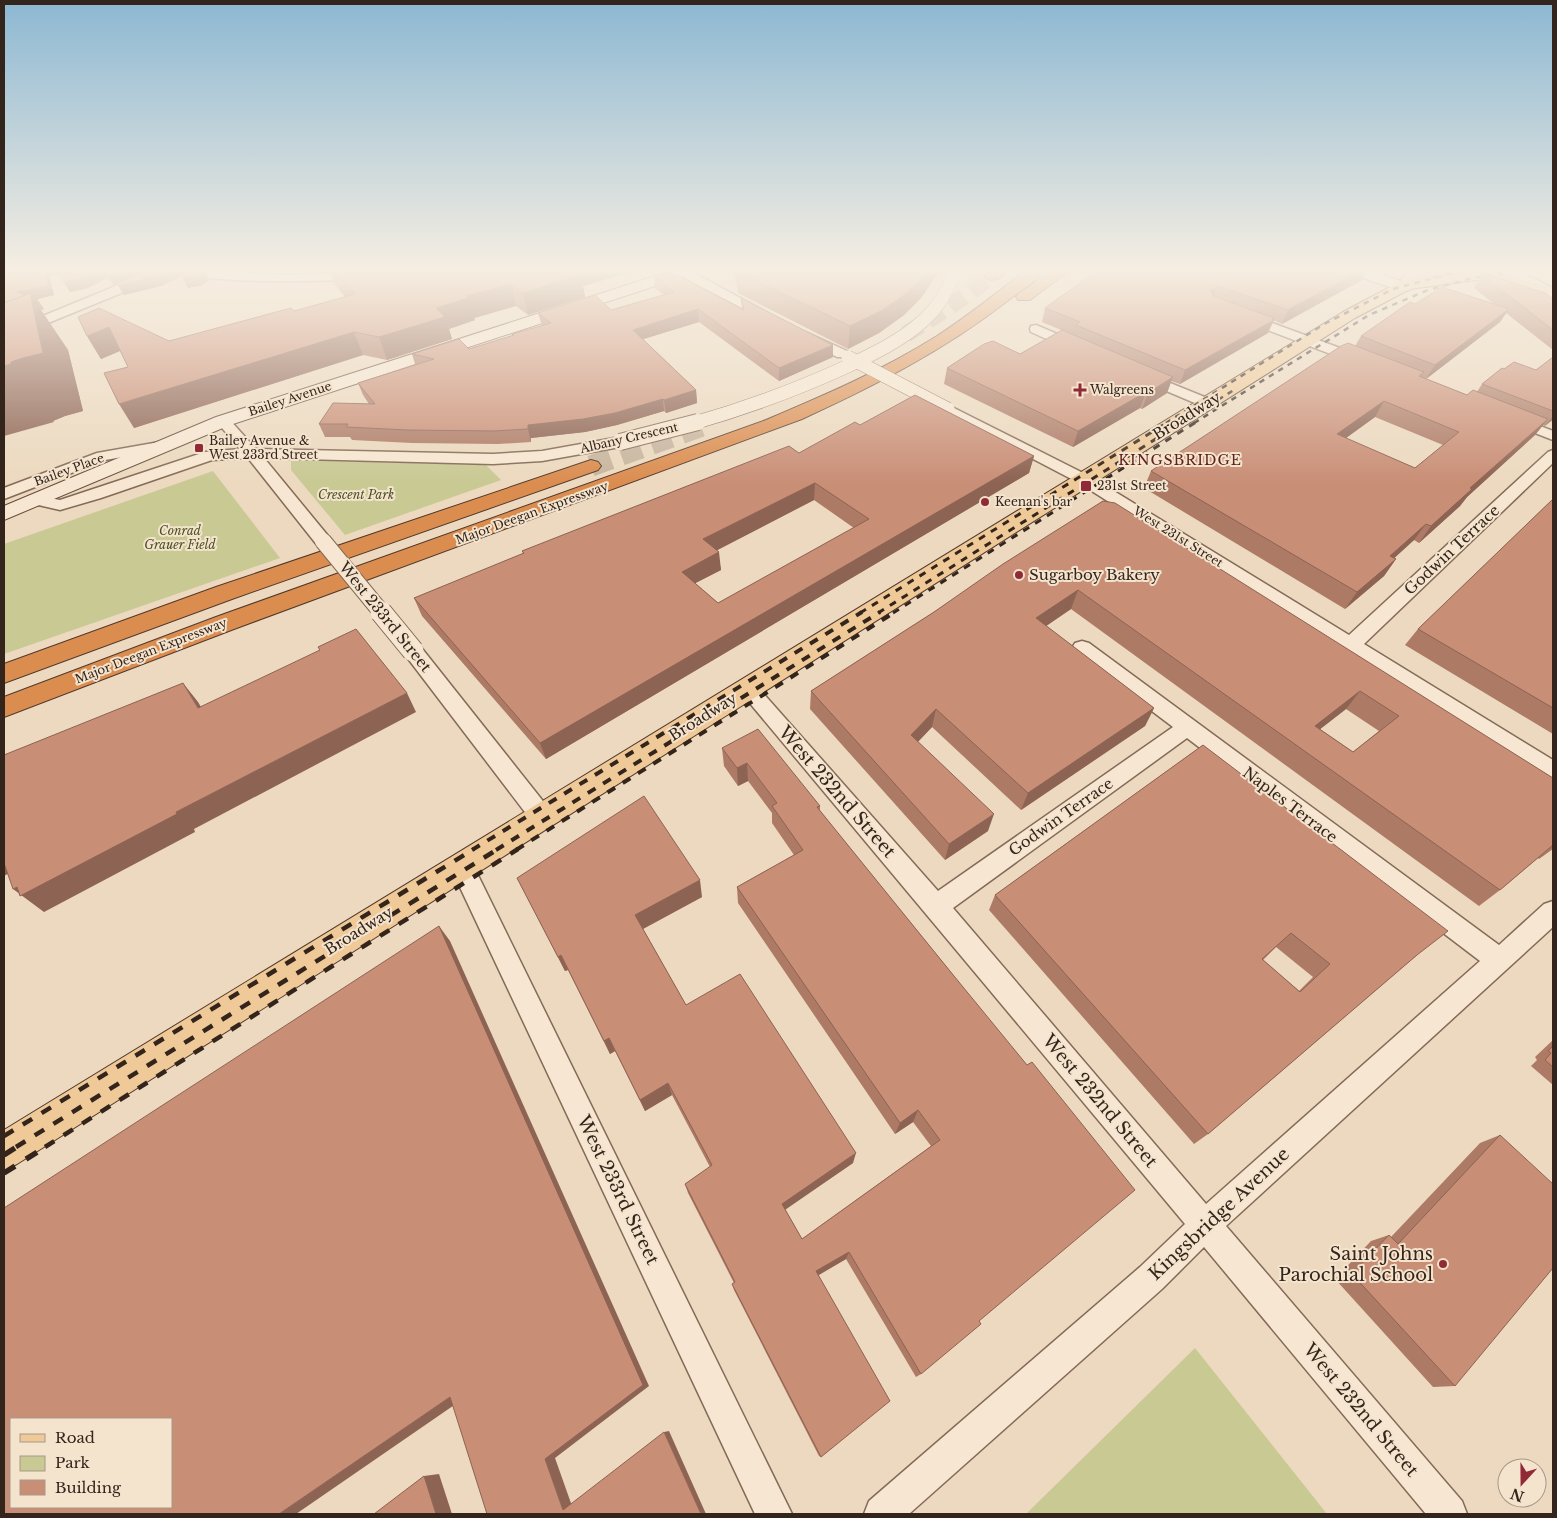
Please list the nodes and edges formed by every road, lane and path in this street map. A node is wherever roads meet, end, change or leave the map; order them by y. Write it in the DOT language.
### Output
graph roads {
  1 [pos="471,341"];
  2 [pos="816,341"];
  3 [pos="895,341"];
  4 [pos="940,341"];
  5 [pos="1062,341"];
  6 [pos="1309,341"];
  7 [pos="1312,341"];
  8 [pos="1088,352"];
  9 [pos="856,362"];
  10 [pos="1378,367"];
  11 [pos="1131,370"];
  12 [pos="1207,403"];
  13 [pos="1498,414"];
  14 [pos="223,421"];
  15 [pos="1553,436"];
  16 [pos="166,446"];
  17 [pos="252,453"];
  18 [pos="1553,455"];
  19 [pos="591,466"];
  20 [pos="1085,480"];
  21 [pos="4,494"];
  22 [pos="40,501"];
  23 [pos="4,514"];
  24 [pos="1351,645"];
  25 [pos="1082,648"];
  26 [pos="4,674"];
  27 [pos="748,689"];
  28 [pos="4,707"];
  29 [pos="1186,728"];
  30 [pos="1553,771"];
  31 [pos="542,817"];
  32 [pos="462,866"];
  33 [pos="936,906"];
  34 [pos="1553,912"];
  35 [pos="1498,960"];
  36 [pos="4,1151"];
  37 [pos="1205,1225"];
  38 [pos="774,1514"];
  39 [pos="882,1514"];
  40 [pos="1449,1514"];
  1 -- 14 [label="main road, Bailey Avenue"];
  2 -- 9 [label="street, West 231st Street, bridge"];
  3 -- 9 [label="street, Albany Crescent, bridge"];
  4 -- 28 [label="highway, Major Deegan Expressway"];
  5 -- 8 [label="street"];
  6 -- 12 [label="main road, Broadway"];
  7 -- 10 [label="street"];
  9 -- 17 [label="street, Albany Crescent, bridge"];
  9 -- 20 [label="street, West 231st Street, bridge"];
  11 -- 12 [label="street"];
  12 -- 20 [label="main road, Broadway"];
  13 -- 15 [label="street"];
  14 -- 16 [label="main road, Bailey Avenue"];
  14 -- 17 [label="street, West 233rd Street"];
  16 -- 21 [label="street, Bailey Place"];
  16 -- 22 [label="main road, Bailey Avenue"];
  17 -- 22 [label="street, Bailey Avenue"];
  17 -- 31 [label="street, West 233rd Street, bridge"];
  18 -- 24 [label="street, Godwin Terrace"];
  19 -- 26 [label="highway, Major Deegan Expressway"];
  20 -- 24 [label="street, West 231st Street"];
  20 -- 27 [label="main road, Broadway"];
  22 -- 23 [label="main road, Bailey Avenue"];
  24 -- 30 [label="street, West 231st Street"];
  25 -- 29 [label="street, Naples Terrace"];
  27 -- 31 [label="main road, Broadway"];
  27 -- 33 [label="street, West 232nd Street"];
  29 -- 33 [label="street, Godwin Terrace"];
  29 -- 35 [label="street, Naples Terrace"];
  31 -- 32 [label="main road, Broadway"];
  32 -- 36 [label="main road, Broadway"];
  32 -- 38 [label="street, West 233rd Street"];
  33 -- 37 [label="street, West 232nd Street"];
  34 -- 35 [label="street, Kingsbridge Avenue"];
  35 -- 37 [label="street, Kingsbridge Avenue"];
  37 -- 39 [label="street, Kingsbridge Avenue"];
  37 -- 40 [label="street, West 232nd Street"];
}
